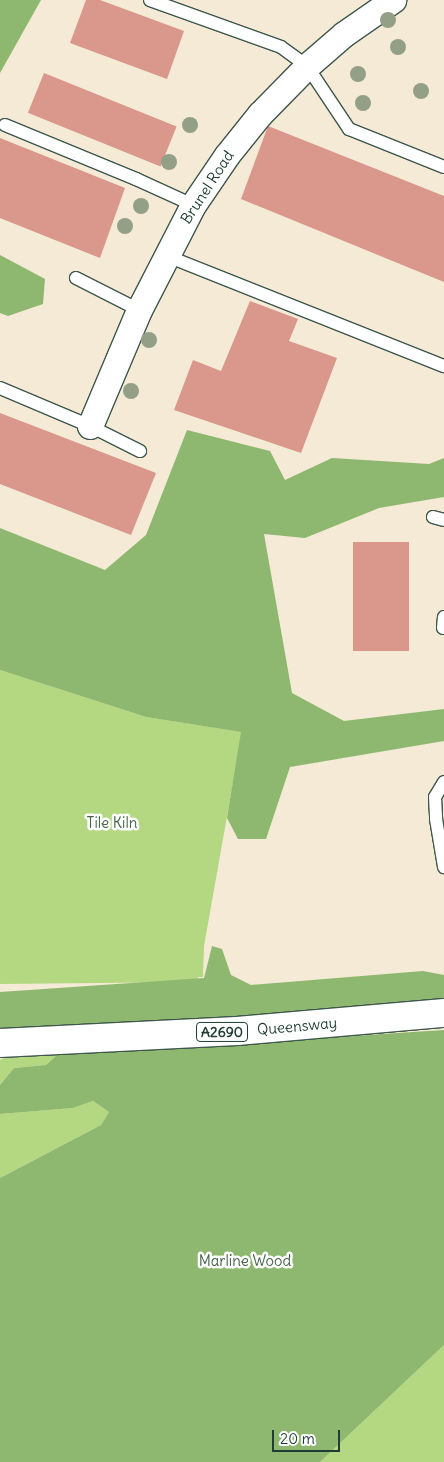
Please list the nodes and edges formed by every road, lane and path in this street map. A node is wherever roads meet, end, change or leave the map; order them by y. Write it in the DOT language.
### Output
graph roads {
  1 [pos="150,0"];
  2 [pos="393,0"];
  3 [pos="307,66"];
  4 [pos="5,125"];
  5 [pos="444,166"];
  6 [pos="193,205"];
  7 [pos="167,256"];
  8 [pos="76,278"];
  9 [pos="139,310"];
  10 [pos="444,366"];
  11 [pos="0,388"];
  12 [pos="90,426"];
  13 [pos="140,452"];
  14 [pos="444,782"];
  15 [pos="444,867"];
  16 [pos="444,1013"];
  17 [pos="0,1043"];
  1 -- 3 [label="lane"];
  2 -- 3 [label="street, Brunel Road"];
  3 -- 5 [label="lane"];
  3 -- 6 [label="street, Brunel Road"];
  4 -- 6 [label="lane"];
  6 -- 7 [label="street, Brunel Road"];
  7 -- 9 [label="street, Brunel Road"];
  7 -- 10 [label="lane"];
  8 -- 9 [label="lane"];
  9 -- 12 [label="street, Brunel Road"];
  11 -- 12 [label="lane"];
  12 -- 13 [label="lane"];
  14 -- 15 [label="lane"];
  16 -- 17 [label="main road, Queensway / A2690"];
}
